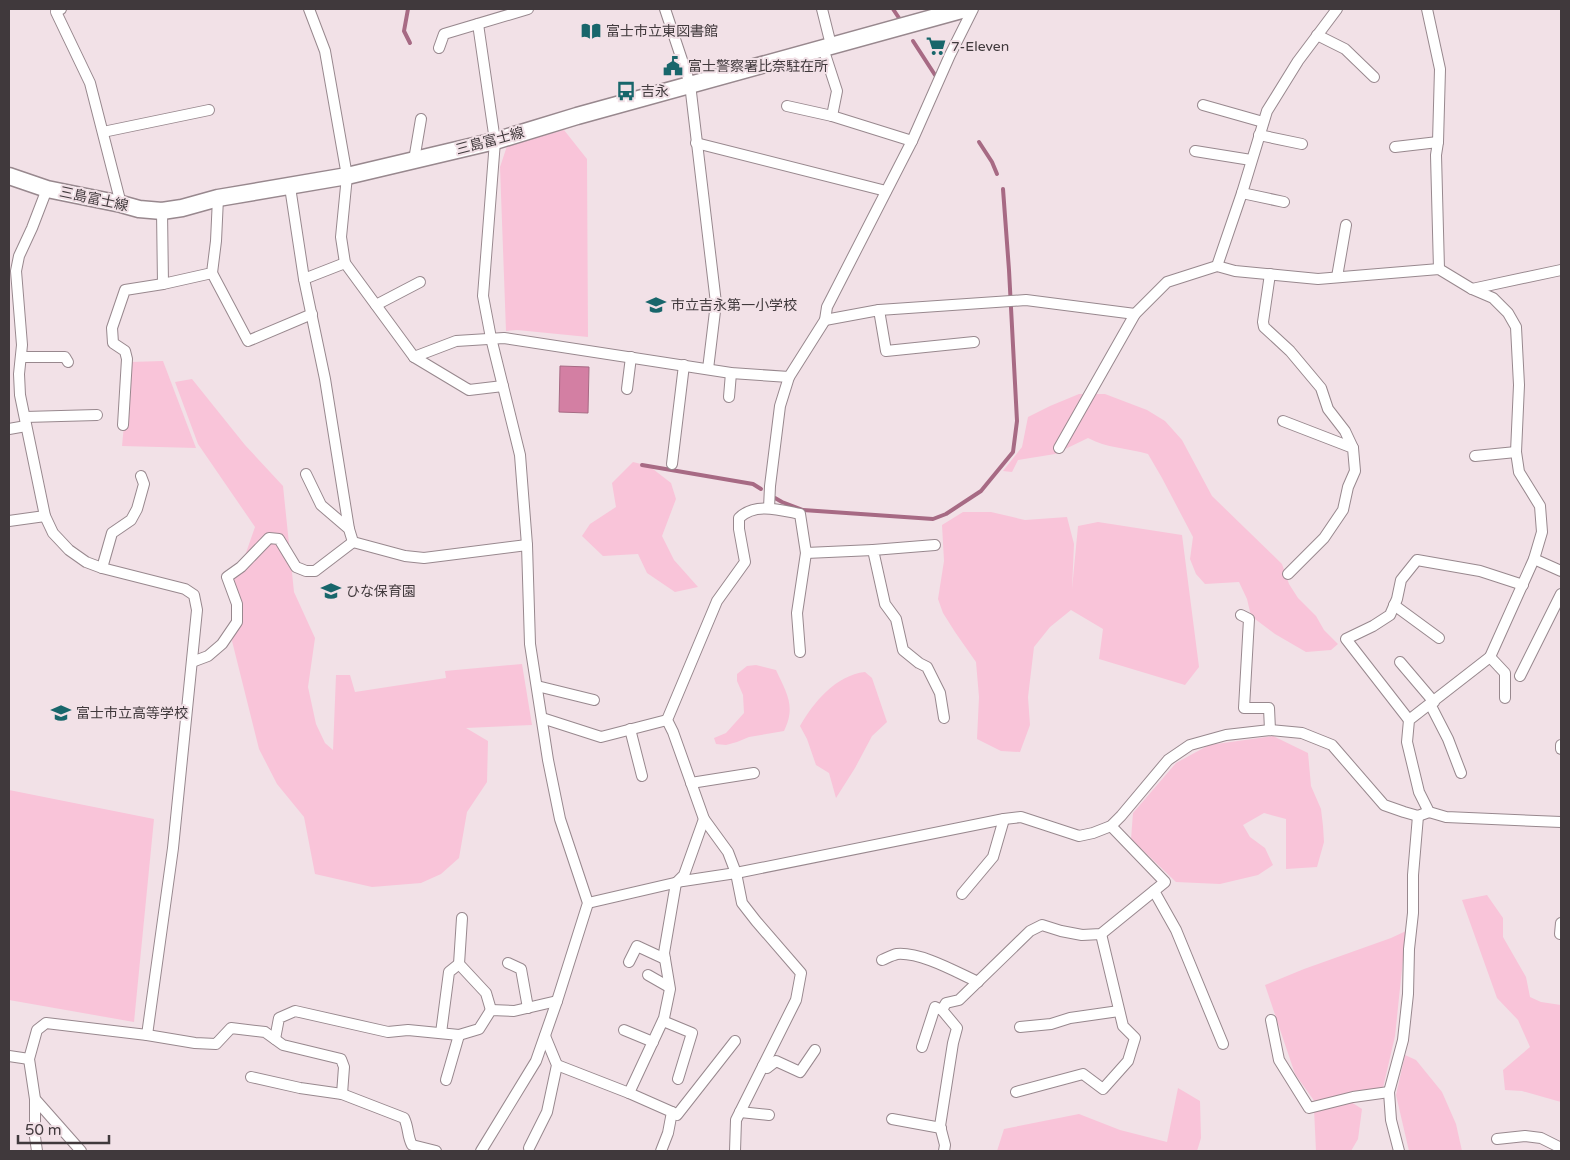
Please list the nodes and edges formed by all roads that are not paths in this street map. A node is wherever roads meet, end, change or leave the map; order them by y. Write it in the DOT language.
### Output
graph roads {
  1 [pos="61,9"];
  2 [pos="309,9"];
  3 [pos="528,9"];
  4 [pos="665,9"];
  5 [pos="822,9"];
  6 [pos="965,9"];
  7 [pos="974,9"];
  8 [pos="1337,9"];
  9 [pos="1427,9"];
  10 [pos="478,24"];
  11 [pos="1318,35"];
  12 [pos="827,46"];
  13 [pos="439,48"];
  14 [pos="1374,77"];
  15 [pos="690,84"];
  16 [pos="1203,105"];
  17 [pos="787,106"];
  18 [pos="209,110"];
  19 [pos="832,116"];
  20 [pos="421,119"];
  21 [pos="1263,122"];
  22 [pos="103,132"];
  23 [pos="1259,135"];
  24 [pos="495,141"];
  25 [pos="912,141"];
  26 [pos="1438,142"];
  27 [pos="696,143"];
  28 [pos="1302,144"];
  29 [pos="1395,147"];
  30 [pos="1195,151"];
  31 [pos="414,160"];
  32 [pos="1252,160"];
  33 [pos="9,176"];
  34 [pos="347,176"];
  35 [pos="290,187"];
  36 [pos="47,189"];
  37 [pos="886,191"];
  38 [pos="1242,193"];
  39 [pos="218,198"];
  40 [pos="1284,202"];
  41 [pos="121,204"];
  42 [pos="162,211"];
  43 [pos="1346,225"];
  44 [pos="344,262"];
  45 [pos="1217,266"];
  46 [pos="1439,269"];
  47 [pos="1561,270"];
  48 [pos="212,273"];
  49 [pos="1270,274"];
  50 [pos="1337,277"];
  51 [pos="304,279"];
  52 [pos="420,282"];
  53 [pos="163,284"];
  54 [pos="1472,289"];
  55 [pos="376,305"];
  56 [pos="879,310"];
  57 [pos="312,314"];
  58 [pos="1135,314"];
  59 [pos="824,320"];
  60 [pos="491,338"];
  61 [pos="974,342"];
  62 [pos="414,356"];
  63 [pos="21,357"];
  64 [pos="631,357"];
  65 [pos="68,362"];
  66 [pos="684,365"];
  67 [pos="708,368"];
  68 [pos="731,373"];
  69 [pos="789,377"];
  70 [pos="503,386"];
  71 [pos="627,389"];
  72 [pos="729,397"];
  73 [pos="97,415"];
  74 [pos="26,421"];
  75 [pos="1283,421"];
  76 [pos="123,425"];
  77 [pos="9,429"];
  78 [pos="1059,448"];
  79 [pos="1353,448"];
  80 [pos="1516,452"];
  81 [pos="1475,456"];
  82 [pos="672,464"];
  83 [pos="306,474"];
  84 [pos="141,476"];
  85 [pos="769,503"];
  86 [pos="45,516"];
  87 [pos="9,521"];
  88 [pos="349,529"];
  89 [pos="353,542"];
  90 [pos="935,544"];
  91 [pos="527,545"];
  92 [pos="873,550"];
  93 [pos="806,553"];
  94 [pos="1534,559"];
  95 [pos="102,568"];
  96 [pos="1561,571"];
  97 [pos="1288,574"];
  98 [pos="1523,586"];
  99 [pos="1561,594"];
  100 [pos="1394,605"];
  101 [pos="1241,615"];
  102 [pos="1439,638"];
  103 [pos="800,652"];
  104 [pos="1490,657"];
  105 [pos="192,662"];
  106 [pos="1400,662"];
  107 [pos="1520,676"];
  108 [pos="537,686"];
  109 [pos="1505,698"];
  110 [pos="594,700"];
  111 [pos="1432,703"];
  112 [pos="542,718"];
  113 [pos="944,718"];
  114 [pos="667,720"];
  115 [pos="1409,720"];
  116 [pos="630,729"];
  117 [pos="1270,730"];
  118 [pos="754,773"];
  119 [pos="1461,773"];
  120 [pos="642,776"];
  121 [pos="691,783"];
  122 [pos="1429,812"];
  123 [pos="1418,816"];
  124 [pos="704,819"];
  125 [pos="1004,819"];
  126 [pos="1561,822"];
  127 [pos="1111,826"];
  128 [pos="736,872"];
  129 [pos="676,883"];
  130 [pos="1154,891"];
  131 [pos="962,894"];
  132 [pos="588,903"];
  133 [pos="462,918"];
  134 [pos="1561,923"];
  135 [pos="1102,934"];
  136 [pos="1560,934"];
  137 [pos="665,959"];
  138 [pos="882,960"];
  139 [pos="629,962"];
  140 [pos="508,963"];
  141 [pos="459,964"];
  142 [pos="648,976"];
  143 [pos="978,982"];
  144 [pos="669,987"];
  145 [pos="557,1001"];
  146 [pos="528,1008"];
  147 [pos="491,1010"];
  148 [pos="942,1010"];
  149 [pos="1119,1011"];
  150 [pos="1271,1020"];
  151 [pos="663,1021"];
  152 [pos="1020,1027"];
  153 [pos="624,1030"];
  154 [pos="441,1033"];
  155 [pos="147,1035"];
  156 [pos="459,1035"];
  157 [pos="545,1036"];
  158 [pos="275,1039"];
  159 [pos="735,1041"];
  160 [pos="653,1042"];
  161 [pos="1224,1044"];
  162 [pos="922,1047"];
  163 [pos="815,1050"];
  164 [pos="9,1056"];
  165 [pos="29,1059"];
  166 [pos="557,1065"];
  167 [pos="763,1066"];
  168 [pos="251,1077"];
  169 [pos="678,1079"];
  170 [pos="446,1080"];
  171 [pos="1016,1092"];
  172 [pos="1389,1092"];
  173 [pos="629,1093"];
  174 [pos="342,1094"];
  175 [pos="35,1098"];
  176 [pos="672,1112"];
  177 [pos="740,1112"];
  178 [pos="769,1115"];
  179 [pos="892,1119"];
  180 [pos="941,1128"];
  181 [pos="1497,1140"];
  182 [pos="529,1148"];
  183 [pos="1561,1148"];
  184 [pos="37,1151"];
  185 [pos="81,1151"];
  186 [pos="436,1151"];
  187 [pos="481,1151"];
  188 [pos="661,1151"];
  189 [pos="735,1151"];
  190 [pos="944,1151"];
  191 [pos="1400,1151"];
  1 -- 22 [label="street"];
  2 -- 34 [label="street"];
  3 -- 10 [label="street"];
  4 -- 15 [label="street"];
  5 -- 12 [label="street"];
  6 -- 12 [label="main road, 三島富士線"];
  7 -- 25 [label="street"];
  8 -- 11 [label="street"];
  9 -- 26 [label="street"];
  10 -- 13 [label="street"];
  10 -- 24 [label="street"];
  11 -- 14 [label="street"];
  11 -- 21 [label="street"];
  12 -- 15 [label="main road, 三島富士線"];
  12 -- 19 [label="street"];
  15 -- 24 [label="main road, 三島富士線"];
  15 -- 27 [label="street"];
  16 -- 21 [label="street"];
  17 -- 19 [label="street"];
  18 -- 22 [label="street"];
  19 -- 25 [label="street"];
  20 -- 31 [label="street"];
  21 -- 23 [label="street"];
  22 -- 41 [label="street"];
  23 -- 28 [label="street"];
  23 -- 32 [label="street"];
  24 -- 31 [label="main road, 三島富士線"];
  24 -- 60 [label="street"];
  25 -- 37 [label="street"];
  26 -- 29 [label="street"];
  26 -- 46 [label="street"];
  27 -- 37 [label="street"];
  27 -- 67 [label="street"];
  30 -- 32 [label="street"];
  31 -- 34 [label="main road, 三島富士線"];
  32 -- 38 [label="street"];
  33 -- 36 [label="main road, 三島富士線"];
  34 -- 35 [label="main road, 三島富士線"];
  34 -- 44 [label="street"];
  35 -- 39 [label="main road, 三島富士線"];
  35 -- 51 [label="street"];
  36 -- 41 [label="main road, 三島富士線"];
  36 -- 63 [label="street"];
  37 -- 59 [label="street"];
  38 -- 40 [label="street"];
  38 -- 45 [label="street"];
  39 -- 42 [label="main road, 三島富士線"];
  39 -- 48 [label="street"];
  41 -- 42 [label="main road, 三島富士線"];
  42 -- 53 [label="street"];
  43 -- 50 [label="street"];
  44 -- 51 [label="street"];
  44 -- 55 [label="street"];
  45 -- 49 [label="street"];
  45 -- 58 [label="street"];
  46 -- 50 [label="street"];
  46 -- 54 [label="street"];
  47 -- 54 [label="street"];
  48 -- 53 [label="street"];
  48 -- 57 [label="street"];
  49 -- 50 [label="street"];
  49 -- 79 [label="street"];
  51 -- 57 [label="street"];
  52 -- 55 [label="street"];
  53 -- 76 [label="street"];
  54 -- 80 [label="street"];
  55 -- 62 [label="street"];
  56 -- 58 [label="street"];
  56 -- 59 [label="street"];
  56 -- 61 [label="street"];
  57 -- 88 [label="street"];
  58 -- 78 [label="street"];
  59 -- 69 [label="street"];
  60 -- 62 [label="street"];
  60 -- 64 [label="street"];
  60 -- 70 [label="street"];
  62 -- 70 [label="street"];
  63 -- 65 [label="street"];
  63 -- 74 [label="street"];
  64 -- 66 [label="street"];
  64 -- 71 [label="street"];
  66 -- 67 [label="street"];
  66 -- 82 [label="street"];
  67 -- 68 [label="street"];
  68 -- 69 [label="street"];
  68 -- 72 [label="street"];
  69 -- 85 [label="street"];
  70 -- 91 [label="street"];
  73 -- 74 [label="street"];
  74 -- 77 [label="street"];
  74 -- 86 [label="street"];
  75 -- 79 [label="street"];
  79 -- 97 [label="street"];
  80 -- 81 [label="street"];
  80 -- 94 [label="street"];
  83 -- 88 [label="street"];
  84 -- 95 [label="street"];
  85 -- 93 [label="street"];
  85 -- 114 [label="street"];
  86 -- 87 [label="street"];
  86 -- 95 [label="street"];
  88 -- 89 [label="street"];
  89 -- 91 [label="street"];
  89 -- 105 [label="street"];
  90 -- 92 [label="street"];
  91 -- 108 [label="street"];
  92 -- 93 [label="street"];
  92 -- 113 [label="street"];
  93 -- 103 [label="street"];
  94 -- 96 [label="street"];
  94 -- 98 [label="street"];
  95 -- 105 [label="street"];
  98 -- 100 [label="street"];
  98 -- 104 [label="street"];
  99 -- 107 [label="street"];
  100 -- 102 [label="street"];
  100 -- 115 [label="street"];
  101 -- 117 [label="street"];
  104 -- 109 [label="street"];
  104 -- 111 [label="street"];
  105 -- 155 [label="street"];
  106 -- 111 [label="street"];
  108 -- 110 [label="street"];
  108 -- 112 [label="street"];
  111 -- 115 [label="street"];
  111 -- 119 [label="street"];
  112 -- 116 [label="street"];
  112 -- 132 [label="street"];
  114 -- 116 [label="street"];
  114 -- 121 [label="street"];
  115 -- 122 [label="street"];
  116 -- 120 [label="street"];
  117 -- 123 [label="street"];
  117 -- 127 [label="street"];
  118 -- 121 [label="street"];
  121 -- 124 [label="street"];
  122 -- 123 [label="street"];
  122 -- 126 [label="street"];
  123 -- 172 [label="street"];
  124 -- 128 [label="street"];
  124 -- 129 [label="street"];
  125 -- 127 [label="street"];
  125 -- 128 [label="street"];
  125 -- 131 [label="street"];
  127 -- 130 [label="street"];
  128 -- 129 [label="street"];
  128 -- 167 [label="street"];
  129 -- 132 [label="street"];
  129 -- 137 [label="street"];
  130 -- 135 [label="street"];
  130 -- 161 [label="street"];
  132 -- 145 [label="street"];
  133 -- 141 [label="street"];
  134 -- 136 [label="street"];
  135 -- 143 [label="street"];
  135 -- 149 [label="street"];
  137 -- 139 [label="street"];
  137 -- 144 [label="street"];
  138 -- 143 [label="street"];
  140 -- 146 [label="street"];
  141 -- 147 [label="street"];
  141 -- 154 [label="street"];
  142 -- 144 [label="street"];
  143 -- 148 [label="street"];
  144 -- 151 [label="street"];
  145 -- 146 [label="street"];
  145 -- 157 [label="street"];
  146 -- 147 [label="street"];
  147 -- 156 [label="street"];
  148 -- 162 [label="street"];
  148 -- 180 [label="street"];
  149 -- 152 [label="street"];
  149 -- 171 [label="street"];
  150 -- 172 [label="street"];
  151 -- 160 [label="street"];
  151 -- 169 [label="street"];
  153 -- 160 [label="street"];
  154 -- 156 [label="street"];
  154 -- 158 [label="street"];
  155 -- 158 [label="street"];
  155 -- 165 [label="street"];
  156 -- 170 [label="street"];
  157 -- 166 [label="street"];
  157 -- 187 [label="street"];
  158 -- 174 [label="street"];
  159 -- 176 [label="street"];
  160 -- 173 [label="street"];
  163 -- 167 [label="street"];
  164 -- 165 [label="street"];
  165 -- 175 [label="street"];
  166 -- 173 [label="street"];
  166 -- 182 [label="street"];
  167 -- 177 [label="street"];
  168 -- 174 [label="street"];
  172 -- 191 [label="street"];
  173 -- 176 [label="street"];
  174 -- 186 [label="street"];
  175 -- 184 [label="street"];
  175 -- 185 [label="street"];
  176 -- 188 [label="street"];
  177 -- 178 [label="street"];
  177 -- 189 [label="street"];
  179 -- 180 [label="street"];
  180 -- 190 [label="street"];
  181 -- 183 [label="street"];
}
